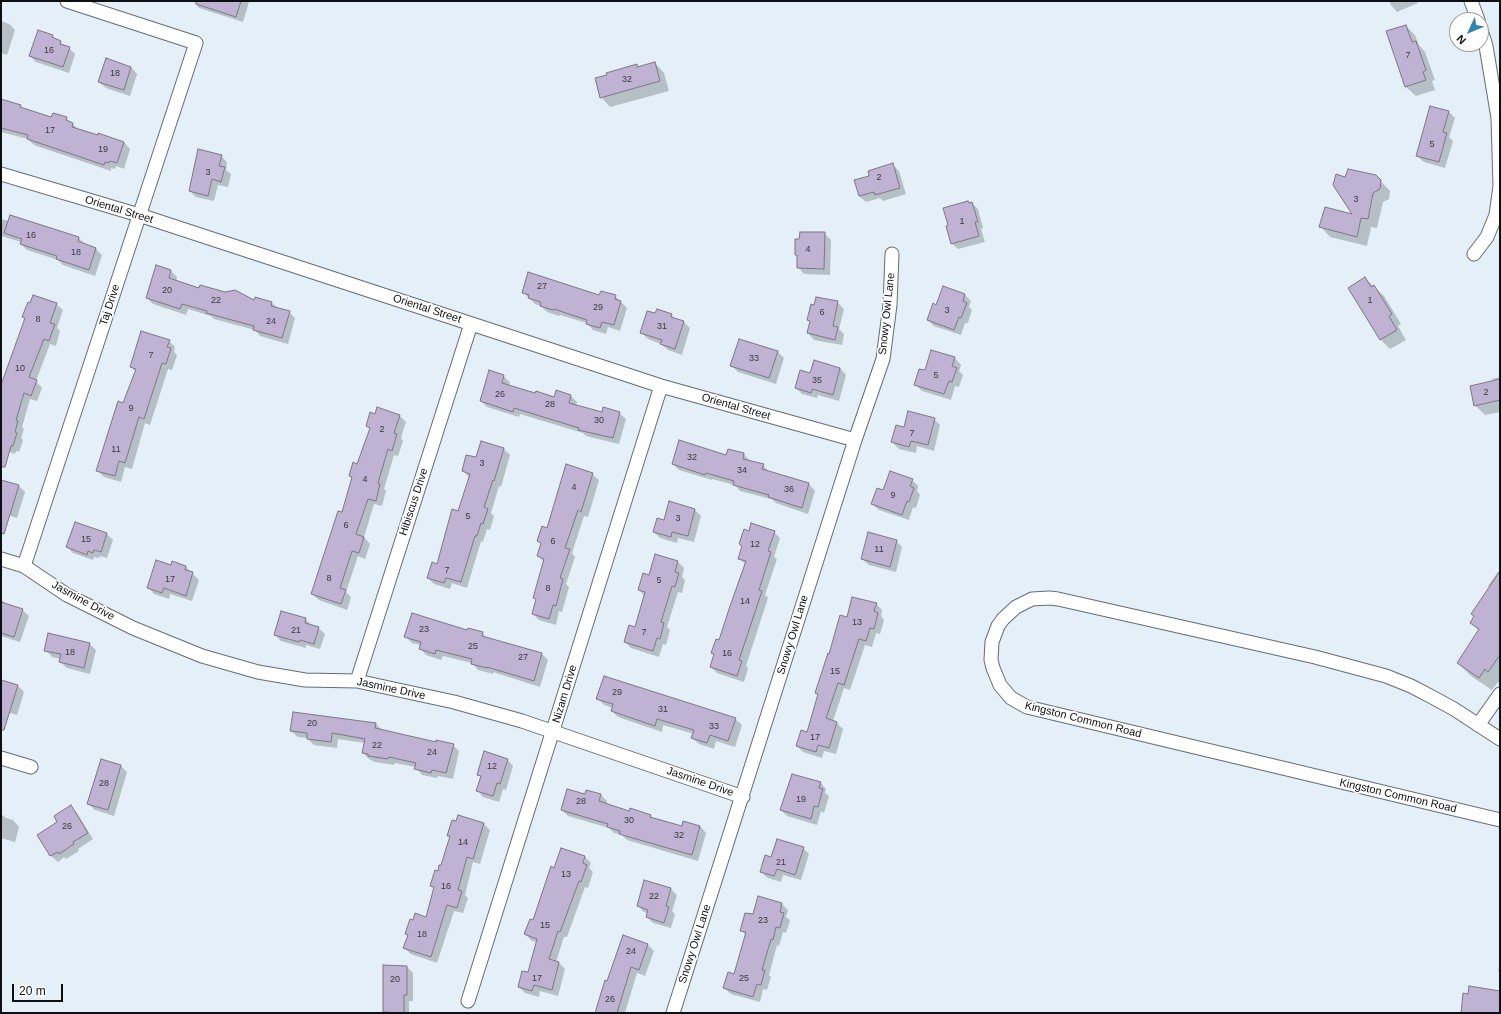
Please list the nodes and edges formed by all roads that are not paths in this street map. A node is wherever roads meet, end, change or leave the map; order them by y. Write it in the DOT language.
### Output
graph roads {
  1 [pos="67,1"];
  2 [pos="1471,1"];
  3 [pos="1475,12"];
  4 [pos="1487,52"];
  5 [pos="1,174"];
  6 [pos="139,215"];
  7 [pos="892,254"];
  8 [pos="1474,254"];
  9 [pos="471,324"];
  10 [pos="661,386"];
  11 [pos="855,440"];
  12 [pos="1,558"];
  13 [pos="24,566"];
  14 [pos="357,681"];
  15 [pos="1500,694"];
  16 [pos="1478,725"];
  17 [pos="553,732"];
  18 [pos="1500,739"];
  19 [pos="1,758"];
  20 [pos="31,767"];
  21 [pos="743,797"];
  22 [pos="1500,820"];
  23 [pos="468,1001"];
  24 [pos="673,1013"];
  1 -- 6 [label="street, Taj Drive"];
  2 -- 3 [label="street"];
  4 -- 8 [label="street"];
  5 -- 6 [label="street, Oriental Street"];
  6 -- 9 [label="street, Oriental Street"];
  6 -- 13 [label="street, Taj Drive"];
  7 -- 11 [label="street, Snowy Owl Lane"];
  9 -- 10 [label="street, Oriental Street"];
  9 -- 14 [label="street, Hibiscus Drive"];
  10 -- 11 [label="street, Oriental Street"];
  10 -- 17 [label="street, Nizam Drive"];
  11 -- 21 [label="street, Snowy Owl Lane"];
  12 -- 13 [label="street, Jasmine Drive"];
  13 -- 14 [label="street, Jasmine Drive"];
  14 -- 17 [label="street, Jasmine Drive"];
  15 -- 16 [label="street"];
  16 -- 18 [label="street, Kingston Common Road"];
  16 -- 22 [label="street, Kingston Common Road"];
  17 -- 21 [label="street, Jasmine Drive"];
  17 -- 23 [label="street, Nizam Drive"];
  19 -- 20 [label="street"];
  21 -- 24 [label="street, Snowy Owl Lane"];
}
